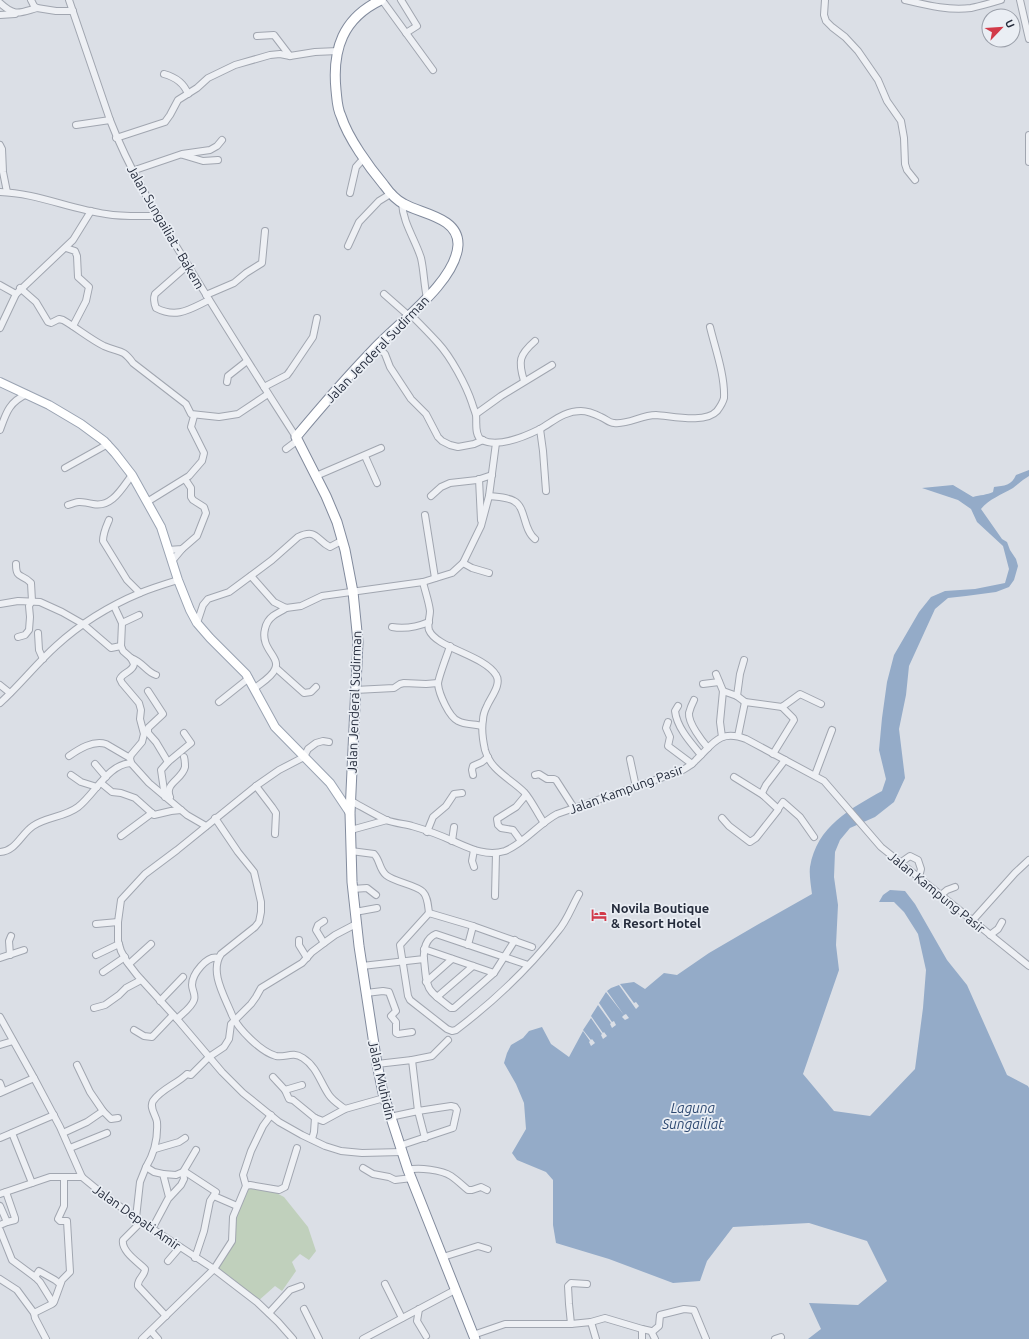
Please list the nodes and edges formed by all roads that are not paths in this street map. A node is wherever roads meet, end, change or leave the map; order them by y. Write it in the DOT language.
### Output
graph roads {
  1 [pos="31,0"];
  2 [pos="69,0"];
  3 [pos="382,0"];
  4 [pos="401,0"];
  5 [pos="825,0"];
  6 [pos="905,0"];
  7 [pos="1001,0"];
  8 [pos="1020,0"];
  9 [pos="991,2"];
  10 [pos="0,3"];
  11 [pos="37,8"];
  12 [pos="73,11"];
  13 [pos="17,14"];
  14 [pos="0,15"];
  15 [pos="406,33"];
  16 [pos="257,36"];
  17 [pos="1029,39"];
  18 [pos="338,51"];
  19 [pos="290,56"];
  20 [pos="433,70"];
  21 [pos="164,74"];
  22 [pos="188,94"];
  23 [pos="110,120"];
  24 [pos="76,125"];
  25 [pos="1029,135"];
  26 [pos="116,138"];
  27 [pos="222,140"];
  28 [pos="0,145"];
  29 [pos="182,154"];
  30 [pos="364,158"];
  31 [pos="218,160"];
  32 [pos="1029,162"];
  33 [pos="132,171"];
  34 [pos="915,180"];
  35 [pos="0,192"];
  36 [pos="7,192"];
  37 [pos="350,193"];
  38 [pos="392,193"];
  39 [pos="402,203"];
  40 [pos="91,211"];
  41 [pos="158,216"];
  42 [pos="266,231"];
  43 [pos="348,246"];
  44 [pos="66,248"];
  45 [pos="188,265"];
  46 [pos="0,285"];
  47 [pos="20,288"];
  48 [pos="16,294"];
  49 [pos="384,294"];
  50 [pos="208,297"];
  51 [pos="426,298"];
  52 [pos="410,316"];
  53 [pos="318,318"];
  54 [pos="73,326"];
  55 [pos="710,327"];
  56 [pos="0,328"];
  57 [pos="536,341"];
  58 [pos="376,347"];
  59 [pos="247,361"];
  60 [pos="552,365"];
  61 [pos="0,382"];
  62 [pos="227,382"];
  63 [pos="524,382"];
  64 [pos="264,387"];
  65 [pos="27,394"];
  66 [pos="268,394"];
  67 [pos="476,414"];
  68 [pos="194,416"];
  69 [pos="540,429"];
  70 [pos="0,430"];
  71 [pos="297,439"];
  72 [pos="483,440"];
  73 [pos="496,443"];
  74 [pos="108,444"];
  75 [pos="381,448"];
  76 [pos="286,449"];
  77 [pos="364,456"];
  78 [pos="65,468"];
  79 [pos="132,475"];
  80 [pos="492,475"];
  81 [pos="316,476"];
  82 [pos="185,479"];
  83 [pos="479,479"];
  84 [pos="377,483"];
  85 [pos="546,491"];
  86 [pos="431,496"];
  87 [pos="489,496"];
  88 [pos="147,502"];
  89 [pos="68,505"];
  90 [pos="425,515"];
  91 [pos="109,520"];
  92 [pos="481,526"];
  93 [pos="535,539"];
  94 [pos="343,540"];
  95 [pos="182,549"];
  96 [pos="168,550"];
  97 [pos="172,560"];
  98 [pos="463,563"];
  99 [pos="16,564"];
  100 [pos="489,573"];
  101 [pos="251,576"];
  102 [pos="435,578"];
  103 [pos="178,580"];
  104 [pos="423,582"];
  105 [pos="353,592"];
  106 [pos="140,593"];
  107 [pos="32,601"];
  108 [pos="0,604"];
  109 [pos="114,606"];
  110 [pos="286,608"];
  111 [pos="139,615"];
  112 [pos="429,622"];
  113 [pos="122,623"];
  114 [pos="197,623"];
  115 [pos="83,624"];
  116 [pos="392,627"];
  117 [pos="38,633"];
  118 [pos="18,637"];
  119 [pos="121,646"];
  120 [pos="450,646"];
  121 [pos="131,658"];
  122 [pos="43,659"];
  123 [pos="744,660"];
  124 [pos="276,668"];
  125 [pos="716,674"];
  126 [pos="156,675"];
  127 [pos="249,678"];
  128 [pos="719,682"];
  129 [pos="438,683"];
  130 [pos="703,684"];
  131 [pos="0,686"];
  132 [pos="316,687"];
  133 [pos="255,688"];
  134 [pos="355,690"];
  135 [pos="148,691"];
  136 [pos="723,691"];
  137 [pos="10,693"];
  138 [pos="737,696"];
  139 [pos="694,700"];
  140 [pos="219,702"];
  141 [pos="745,702"];
  142 [pos="0,703"];
  143 [pos="821,704"];
  144 [pos="678,706"];
  145 [pos="782,707"];
  146 [pos="668,722"];
  147 [pos="482,726"];
  148 [pos="832,730"];
  149 [pos="184,733"];
  150 [pos="738,736"];
  151 [pos="722,737"];
  152 [pos="329,742"];
  153 [pos="708,748"];
  154 [pos="773,754"];
  155 [pos="701,755"];
  156 [pos="69,756"];
  157 [pos="184,757"];
  158 [pos="304,757"];
  159 [pos="488,757"];
  160 [pos="630,759"];
  161 [pos="130,760"];
  162 [pos="785,760"];
  163 [pos="168,762"];
  164 [pos="95,764"];
  165 [pos="692,764"];
  166 [pos="71,775"];
  167 [pos="473,775"];
  168 [pos="534,775"];
  169 [pos="815,775"];
  170 [pos="106,777"];
  171 [pos="734,777"];
  172 [pos="99,785"];
  173 [pos="256,786"];
  174 [pos="636,787"];
  175 [pos="335,789"];
  176 [pos="351,789"];
  177 [pos="462,793"];
  178 [pos="763,794"];
  179 [pos="526,795"];
  180 [pos="165,797"];
  181 [pos="351,801"];
  182 [pos="172,802"];
  183 [pos="574,808"];
  184 [pos="778,809"];
  185 [pos="181,810"];
  186 [pos="152,813"];
  187 [pos="350,813"];
  188 [pos="217,817"];
  189 [pos="722,818"];
  190 [pos="387,820"];
  191 [pos="544,823"];
  192 [pos="206,826"];
  193 [pos="454,827"];
  194 [pos="351,830"];
  195 [pos="427,832"];
  196 [pos="275,834"];
  197 [pos="121,836"];
  198 [pos="814,837"];
  199 [pos="452,841"];
  200 [pos="521,841"];
  201 [pos="474,850"];
  202 [pos="351,851"];
  203 [pos="0,852"];
  204 [pos="496,853"];
  205 [pos="1029,860"];
  206 [pos="900,863"];
  207 [pos="474,867"];
  208 [pos="919,877"];
  209 [pos="955,887"];
  210 [pos="352,889"];
  211 [pos="579,894"];
  212 [pos="376,895"];
  213 [pos="941,895"];
  214 [pos="495,896"];
  215 [pos="376,908"];
  216 [pos="355,912"];
  217 [pos="429,913"];
  218 [pos="973,920"];
  219 [pos="118,922"];
  220 [pos="324,922"];
  221 [pos="1002,922"];
  222 [pos="96,924"];
  223 [pos="356,924"];
  224 [pos="473,926"];
  225 [pos="990,935"];
  226 [pos="12,936"];
  227 [pos="299,940"];
  228 [pos="515,940"];
  229 [pos="324,943"];
  230 [pos="119,944"];
  231 [pos="151,944"];
  232 [pos="468,945"];
  233 [pos="532,947"];
  234 [pos="424,949"];
  235 [pos="24,950"];
  236 [pos="10,955"];
  237 [pos="96,955"];
  238 [pos="124,956"];
  239 [pos="504,957"];
  240 [pos="0,958"];
  241 [pos="218,958"];
  242 [pos="306,958"];
  243 [pos="452,959"];
  244 [pos="424,960"];
  245 [pos="402,962"];
  246 [pos="129,964"];
  247 [pos="528,965"];
  248 [pos="362,966"];
  249 [pos="473,966"];
  250 [pos="1029,966"];
  251 [pos="104,972"];
  252 [pos="494,973"];
  253 [pos="183,977"];
  254 [pos="141,980"];
  255 [pos="426,982"];
  256 [pos="366,993"];
  257 [pos="437,997"];
  258 [pos="160,1001"];
  259 [pos="94,1008"];
  260 [pos="175,1017"];
  261 [pos="237,1017"];
  262 [pos="1,1020"];
  263 [pos="134,1030"];
  264 [pos="412,1032"];
  265 [pos="448,1040"];
  266 [pos="13,1041"];
  267 [pos="0,1045"];
  268 [pos="209,1057"];
  269 [pos="412,1060"];
  270 [pos="377,1064"];
  271 [pos="77,1065"];
  272 [pos="273,1077"];
  273 [pos="34,1078"];
  274 [pos="0,1083"];
  275 [pos="302,1085"];
  276 [pos="285,1090"];
  277 [pos="2,1092"];
  278 [pos="384,1098"];
  279 [pos="345,1109"];
  280 [pos="103,1111"];
  281 [pos="418,1111"];
  282 [pos="54,1115"];
  283 [pos="271,1115"];
  284 [pos="390,1117"];
  285 [pos="118,1118"];
  286 [pos="315,1118"];
  287 [pos="12,1133"];
  288 [pos="63,1133"];
  289 [pos="107,1133"];
  290 [pos="0,1138"];
  291 [pos="185,1138"];
  292 [pos="425,1138"];
  293 [pos="312,1139"];
  294 [pos="70,1148"];
  295 [pos="297,1148"];
  296 [pos="155,1149"];
  297 [pos="196,1150"];
  298 [pos="401,1152"];
  299 [pos="146,1168"];
  300 [pos="363,1168"];
  301 [pos="183,1172"];
  302 [pos="409,1172"];
  303 [pos="163,1174"];
  304 [pos="64,1177"];
  305 [pos="82,1177"];
  306 [pos="32,1183"];
  307 [pos="246,1186"];
  308 [pos="487,1190"];
  309 [pos="3,1193"];
  310 [pos="214,1196"];
  311 [pos="169,1197"];
  312 [pos="0,1206"];
  313 [pos="237,1206"];
  314 [pos="138,1220"];
  315 [pos="7,1222"];
  316 [pos="0,1225"];
  317 [pos="152,1229"];
  318 [pos="0,1230"];
  319 [pos="180,1248"];
  320 [pos="488,1249"];
  321 [pos="443,1257"];
  322 [pos="195,1258"];
  323 [pos="168,1261"];
  324 [pos="214,1269"];
  325 [pos="35,1277"];
  326 [pos="0,1280"];
  327 [pos="60,1284"];
  328 [pos="385,1284"];
  329 [pos="587,1284"];
  330 [pos="301,1286"];
  331 [pos="455,1290"];
  332 [pos="54,1303"];
  333 [pos="304,1309"];
  334 [pos="419,1309"];
  335 [pos="34,1313"];
  336 [pos="269,1313"];
  337 [pos="166,1316"];
  338 [pos="402,1318"];
  339 [pos="590,1322"];
  340 [pos="572,1324"];
  341 [pos="642,1329"];
  342 [pos="151,1331"];
  343 [pos="652,1332"];
  344 [pos="426,1336"];
  345 [pos="474,1337"];
  346 [pos="46,1339"];
  347 [pos="142,1339"];
  348 [pos="158,1339"];
  349 [pos="293,1339"];
  350 [pos="320,1339"];
  351 [pos="363,1339"];
  352 [pos="596,1339"];
  353 [pos="642,1339"];
  354 [pos="655,1339"];
  355 [pos="706,1339"];
  1 -- 11 [label="street"];
  2 -- 12 [label="street, Jalan Sungailiat - Bakem"];
  3 -- 15 [label="street"];
  3 -- 18 [label="highway, Jalan Jenderal Sudirman"];
  4 -- 15 [label="street"];
  5 -- 34 [label="street"];
  6 -- 9 [label="street"];
  7 -- 9 [label="street"];
  8 -- 17 [label="street"];
  10 -- 13 [label="street"];
  11 -- 12 [label="street"];
  11 -- 13 [label="street"];
  12 -- 23 [label="street, Jalan Sungailiat - Bakem"];
  13 -- 14 [label="street"];
  15 -- 20 [label="street"];
  16 -- 19 [label="street"];
  18 -- 19 [label="street"];
  18 -- 30 [label="highway, Jalan Jenderal Sudirman"];
  19 -- 22 [label="street"];
  21 -- 22 [label="street"];
  22 -- 26 [label="street"];
  23 -- 24 [label="street"];
  23 -- 26 [label="street, Jalan Sungailiat - Bakem"];
  25 -- 32 [label="street"];
  26 -- 33 [label="street, Jalan Sungailiat - Bakem"];
  27 -- 29 [label="street"];
  28 -- 36 [label="street"];
  29 -- 31 [label="street"];
  29 -- 33 [label="street"];
  30 -- 37 [label="street"];
  30 -- 38 [label="highway, Jalan Jenderal Sudirman"];
  33 -- 41 [label="street, Jalan Sungailiat - Bakem"];
  35 -- 36 [label="street"];
  36 -- 40 [label="street"];
  38 -- 39 [label="highway, Jalan Jenderal Sudirman"];
  38 -- 43 [label="street"];
  39 -- 51 [label="street"];
  39 -- 51 [label="highway, Jalan Jenderal Sudirman"];
  40 -- 41 [label="street"];
  40 -- 44 [label="street"];
  41 -- 45 [label="street, Jalan Sungailiat - Bakem"];
  42 -- 50 [label="street"];
  44 -- 47 [label="street"];
  44 -- 54 [label="street"];
  45 -- 50 [label="street, Jalan Sungailiat - Bakem"];
  45 -- 50 [label="street"];
  46 -- 48 [label="street"];
  47 -- 48 [label="street"];
  47 -- 54 [label="street"];
  48 -- 56 [label="street"];
  49 -- 52 [label="street"];
  50 -- 59 [label="street, Jalan Sungailiat - Bakem"];
  51 -- 52 [label="highway, Jalan Jenderal Sudirman"];
  52 -- 58 [label="highway, Jalan Jenderal Sudirman"];
  52 -- 67 [label="street"];
  53 -- 64 [label="street"];
  54 -- 68 [label="street"];
  55 -- 69 [label="street"];
  57 -- 63 [label="street"];
  58 -- 71 [label="highway, Jalan Jenderal Sudirman"];
  58 -- 72 [label="street"];
  59 -- 62 [label="street"];
  59 -- 64 [label="street, Jalan Sungailiat - Bakem"];
  60 -- 63 [label="street"];
  61 -- 65 [label="main road"];
  63 -- 67 [label="street"];
  64 -- 66 [label="street, Jalan Sungailiat - Bakem"];
  65 -- 70 [label="street"];
  65 -- 74 [label="main road"];
  66 -- 68 [label="street"];
  66 -- 71 [label="street, Jalan Sungailiat - Bakem"];
  67 -- 72 [label="street"];
  68 -- 82 [label="street"];
  69 -- 73 [label="street"];
  69 -- 85 [label="street"];
  71 -- 76 [label="street"];
  71 -- 81 [label="highway, Jalan Jenderal Sudirman"];
  72 -- 73 [label="street"];
  73 -- 80 [label="street"];
  74 -- 78 [label="street"];
  74 -- 79 [label="main road"];
  75 -- 77 [label="street"];
  77 -- 81 [label="street"];
  77 -- 84 [label="street"];
  79 -- 88 [label="main road"];
  79 -- 89 [label="street"];
  80 -- 83 [label="street"];
  80 -- 87 [label="street"];
  81 -- 94 [label="highway, Jalan Jenderal Sudirman"];
  82 -- 88 [label="street"];
  82 -- 95 [label="street"];
  83 -- 86 [label="street"];
  83 -- 92 [label="street"];
  87 -- 92 [label="street"];
  87 -- 93 [label="street"];
  88 -- 96 [label="main road"];
  90 -- 102 [label="street"];
  91 -- 106 [label="street"];
  92 -- 98 [label="street"];
  94 -- 101 [label="street"];
  94 -- 105 [label="highway, Jalan Jenderal Sudirman"];
  95 -- 96 [label="street"];
  95 -- 97 [label="street"];
  96 -- 97 [label="main road"];
  97 -- 103 [label="main road"];
  98 -- 100 [label="street"];
  98 -- 102 [label="street"];
  99 -- 107 [label="street"];
  101 -- 110 [label="street"];
  101 -- 114 [label="street"];
  102 -- 104 [label="street"];
  103 -- 106 [label="street"];
  103 -- 114 [label="main road"];
  104 -- 105 [label="street"];
  104 -- 112 [label="street"];
  105 -- 110 [label="street"];
  105 -- 134 [label="highway, Jalan Jenderal Sudirman"];
  106 -- 109 [label="street"];
  107 -- 108 [label="street"];
  107 -- 115 [label="street"];
  107 -- 118 [label="street"];
  109 -- 113 [label="street"];
  109 -- 115 [label="street"];
  110 -- 124 [label="street"];
  111 -- 113 [label="street"];
  112 -- 116 [label="street"];
  112 -- 120 [label="street"];
  113 -- 119 [label="street"];
  114 -- 127 [label="main road"];
  115 -- 119 [label="street"];
  115 -- 122 [label="street"];
  117 -- 122 [label="street"];
  119 -- 121 [label="street"];
  120 -- 129 [label="street"];
  120 -- 147 [label="street"];
  121 -- 126 [label="street"];
  121 -- 161 [label="street"];
  122 -- 137 [label="street"];
  123 -- 138 [label="street"];
  124 -- 132 [label="street"];
  124 -- 133 [label="street"];
  125 -- 128 [label="street"];
  127 -- 133 [label="main road"];
  127 -- 140 [label="street"];
  128 -- 130 [label="street"];
  128 -- 136 [label="street"];
  129 -- 134 [label="street"];
  129 -- 147 [label="street"];
  131 -- 137 [label="street"];
  133 -- 158 [label="main road"];
  134 -- 176 [label="highway, Jalan Jenderal Sudirman"];
  135 -- 163 [label="street"];
  136 -- 138 [label="street"];
  136 -- 151 [label="street"];
  137 -- 142 [label="street"];
  138 -- 141 [label="street"];
  139 -- 153 [label="street"];
  141 -- 145 [label="street"];
  141 -- 150 [label="street"];
  143 -- 145 [label="street"];
  144 -- 155 [label="street"];
  145 -- 154 [label="street"];
  146 -- 165 [label="street"];
  147 -- 159 [label="street"];
  148 -- 169 [label="street"];
  149 -- 163 [label="street"];
  150 -- 151 [label="street, Jalan Kampung Pasir"];
  150 -- 154 [label="street, Jalan Kampung Pasir"];
  151 -- 153 [label="street, Jalan Kampung Pasir"];
  152 -- 158 [label="street"];
  153 -- 155 [label="street, Jalan Kampung Pasir"];
  154 -- 162 [label="street, Jalan Kampung Pasir"];
  155 -- 165 [label="street, Jalan Kampung Pasir"];
  156 -- 161 [label="street"];
  157 -- 182 [label="street"];
  158 -- 173 [label="street"];
  158 -- 175 [label="main road"];
  159 -- 167 [label="street"];
  159 -- 179 [label="street"];
  160 -- 174 [label="street"];
  161 -- 170 [label="street"];
  161 -- 180 [label="street"];
  162 -- 169 [label="street, Jalan Kampung Pasir"];
  162 -- 178 [label="street"];
  163 -- 180 [label="street"];
  164 -- 170 [label="street"];
  165 -- 174 [label="street, Jalan Kampung Pasir"];
  166 -- 172 [label="street"];
  168 -- 183 [label="street"];
  169 -- 206 [label="street, Jalan Kampung Pasir"];
  170 -- 172 [label="street"];
  171 -- 178 [label="street"];
  172 -- 186 [label="street"];
  172 -- 203 [label="street"];
  173 -- 188 [label="street"];
  173 -- 196 [label="street"];
  174 -- 183 [label="street, Jalan Kampung Pasir"];
  175 -- 176 [label="main road"];
  175 -- 187 [label="main road"];
  176 -- 181 [label="highway, Jalan Jenderal Sudirman"];
  177 -- 195 [label="street"];
  178 -- 184 [label="street"];
  179 -- 191 [label="street"];
  179 -- 200 [label="street"];
  180 -- 182 [label="street"];
  181 -- 187 [label="highway, Jalan Jenderal Sudirman"];
  181 -- 190 [label="street, Jalan Kampung Pasir"];
  182 -- 185 [label="street"];
  183 -- 191 [label="street, Jalan Kampung Pasir"];
  184 -- 189 [label="street"];
  184 -- 198 [label="street"];
  185 -- 186 [label="street"];
  185 -- 192 [label="street"];
  186 -- 197 [label="street"];
  187 -- 194 [label="highway, Jalan Jenderal Sudirman"];
  188 -- 192 [label="street"];
  188 -- 241 [label="street"];
  190 -- 194 [label="street, Jalan Kampung Pasir"];
  190 -- 195 [label="street, Jalan Kampung Pasir"];
  191 -- 200 [label="street, Jalan Kampung Pasir"];
  192 -- 219 [label="street"];
  193 -- 199 [label="street"];
  194 -- 202 [label="highway, Jalan Muhidin"];
  195 -- 199 [label="street, Jalan Kampung Pasir"];
  199 -- 201 [label="street, Jalan Kampung Pasir"];
  200 -- 204 [label="street, Jalan Kampung Pasir"];
  201 -- 204 [label="street, Jalan Kampung Pasir"];
  201 -- 207 [label="street"];
  202 -- 210 [label="highway, Jalan Muhidin"];
  202 -- 217 [label="street"];
  204 -- 214 [label="street"];
  205 -- 218 [label="street"];
  206 -- 208 [label="street, Jalan Kampung Pasir"];
  206 -- 208 [label="street"];
  208 -- 213 [label="street, Jalan Kampung Pasir"];
  209 -- 213 [label="street"];
  210 -- 212 [label="street"];
  210 -- 216 [label="highway, Jalan Muhidin"];
  211 -- 247 [label="street"];
  213 -- 218 [label="street, Jalan Kampung Pasir"];
  215 -- 216 [label="street"];
  216 -- 223 [label="highway, Jalan Muhidin"];
  217 -- 224 [label="street"];
  217 -- 245 [label="street"];
  218 -- 225 [label="street, Jalan Kampung Pasir"];
  219 -- 222 [label="street"];
  219 -- 230 [label="street"];
  220 -- 229 [label="street"];
  221 -- 225 [label="street"];
  223 -- 229 [label="street"];
  223 -- 248 [label="highway, Jalan Muhidin"];
  224 -- 228 [label="street"];
  224 -- 232 [label="street"];
  225 -- 250 [label="street, Jalan Kampung Pasir"];
  226 -- 236 [label="street"];
  227 -- 242 [label="street"];
  228 -- 233 [label="street"];
  228 -- 239 [label="street"];
  229 -- 242 [label="street"];
  230 -- 237 [label="street"];
  230 -- 238 [label="street"];
  231 -- 246 [label="street"];
  232 -- 234 [label="street"];
  232 -- 239 [label="street"];
  234 -- 243 [label="street"];
  234 -- 244 [label="street"];
  235 -- 236 [label="street"];
  236 -- 240 [label="street"];
  238 -- 246 [label="street"];
  238 -- 251 [label="street"];
  239 -- 247 [label="street"];
  239 -- 252 [label="street"];
  241 -- 260 [label="street"];
  241 -- 261 [label="street"];
  242 -- 261 [label="street"];
  243 -- 249 [label="street"];
  243 -- 255 [label="street"];
  244 -- 245 [label="street"];
  244 -- 255 [label="street"];
  245 -- 247 [label="street"];
  245 -- 248 [label="street"];
  246 -- 254 [label="street"];
  248 -- 256 [label="highway, Jalan Muhidin"];
  249 -- 252 [label="street"];
  249 -- 257 [label="street"];
  252 -- 257 [label="street"];
  253 -- 258 [label="street"];
  254 -- 258 [label="street"];
  254 -- 259 [label="street"];
  255 -- 257 [label="street"];
  256 -- 264 [label="street"];
  256 -- 270 [label="highway, Jalan Muhidin"];
  258 -- 260 [label="street"];
  260 -- 263 [label="street"];
  260 -- 268 [label="street"];
  261 -- 268 [label="street"];
  261 -- 279 [label="street"];
  262 -- 266 [label="street, Jalan Depati Amir"];
  265 -- 269 [label="street"];
  266 -- 267 [label="street"];
  266 -- 273 [label="street, Jalan Depati Amir"];
  268 -- 283 [label="street"];
  268 -- 296 [label="street"];
  269 -- 270 [label="street"];
  269 -- 281 [label="street"];
  270 -- 278 [label="highway, Jalan Muhidin"];
  271 -- 280 [label="street"];
  272 -- 276 [label="street"];
  273 -- 277 [label="street"];
  273 -- 282 [label="street, Jalan Depati Amir"];
  274 -- 277 [label="street"];
  275 -- 276 [label="street"];
  276 -- 286 [label="street"];
  278 -- 279 [label="street"];
  278 -- 284 [label="highway, Jalan Muhidin"];
  279 -- 286 [label="street"];
  280 -- 285 [label="street"];
  280 -- 288 [label="street"];
  281 -- 284 [label="street"];
  281 -- 292 [label="street"];
  281 -- 292 [label="street"];
  282 -- 287 [label="street"];
  282 -- 288 [label="street, Jalan Depati Amir"];
  283 -- 293 [label="street"];
  283 -- 307 [label="street"];
  284 -- 298 [label="highway, Jalan Muhidin"];
  286 -- 293 [label="street"];
  287 -- 290 [label="street"];
  287 -- 306 [label="street"];
  288 -- 294 [label="street, Jalan Depati Amir"];
  289 -- 294 [label="street"];
  291 -- 296 [label="street"];
  292 -- 298 [label="street"];
  293 -- 298 [label="street"];
  294 -- 305 [label="street, Jalan Depati Amir"];
  295 -- 307 [label="street"];
  296 -- 299 [label="street"];
  297 -- 301 [label="street"];
  298 -- 302 [label="highway, Jalan Muhidin"];
  299 -- 303 [label="street"];
  299 -- 314 [label="street"];
  300 -- 302 [label="street"];
  301 -- 303 [label="street"];
  301 -- 310 [label="street"];
  301 -- 311 [label="street"];
  302 -- 308 [label="street"];
  302 -- 321 [label="highway, Jalan Muhidin"];
  303 -- 311 [label="street"];
  304 -- 305 [label="street"];
  304 -- 306 [label="street"];
  304 -- 327 [label="street"];
  305 -- 314 [label="street, Jalan Depati Amir"];
  306 -- 309 [label="street"];
  307 -- 313 [label="street"];
  309 -- 315 [label="street"];
  310 -- 313 [label="street"];
  310 -- 322 [label="street"];
  311 -- 317 [label="street"];
  312 -- 315 [label="street"];
  313 -- 324 [label="street"];
  314 -- 317 [label="street, Jalan Depati Amir"];
  314 -- 337 [label="street"];
  315 -- 316 [label="street"];
  317 -- 319 [label="street, Jalan Depati Amir"];
  318 -- 325 [label="street"];
  319 -- 322 [label="street, Jalan Depati Amir"];
  319 -- 323 [label="street"];
  320 -- 321 [label="street"];
  321 -- 331 [label="highway, Jalan Muhidin"];
  322 -- 324 [label="street, Jalan Depati Amir"];
  324 -- 336 [label="street, Jalan Depati Amir"];
  324 -- 337 [label="street"];
  325 -- 327 [label="street"];
  325 -- 332 [label="street"];
  326 -- 335 [label="street"];
  327 -- 332 [label="street"];
  328 -- 338 [label="street"];
  329 -- 340 [label="street"];
  330 -- 336 [label="street"];
  331 -- 334 [label="street"];
  331 -- 345 [label="highway, Jalan Muhidin"];
  332 -- 335 [label="street"];
  333 -- 350 [label="street"];
  334 -- 338 [label="street"];
  334 -- 344 [label="street"];
  335 -- 346 [label="street"];
  336 -- 349 [label="street, Jalan Depati Amir"];
  337 -- 342 [label="street"];
  338 -- 351 [label="street"];
  339 -- 340 [label="street"];
  339 -- 341 [label="street"];
  339 -- 352 [label="street"];
  340 -- 345 [label="street"];
  341 -- 343 [label="street"];
  341 -- 353 [label="street"];
  342 -- 347 [label="street"];
  342 -- 348 [label="street"];
  343 -- 354 [label="street"];
  343 -- 355 [label="street"];
}
